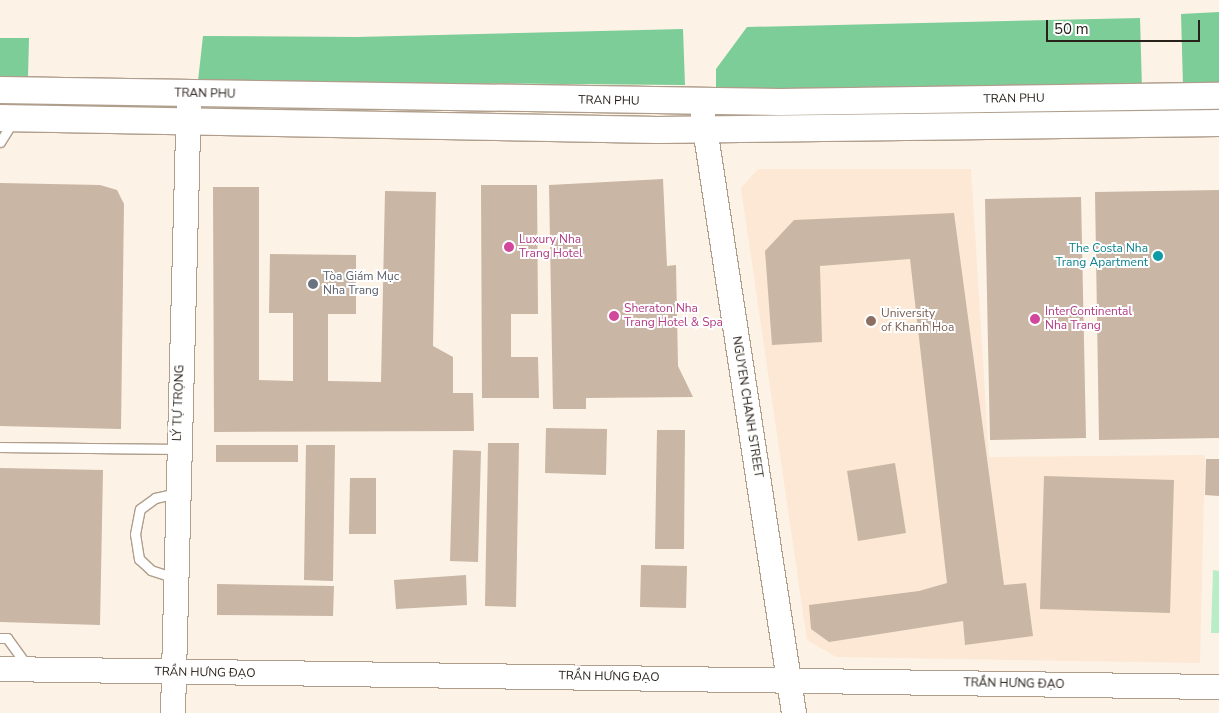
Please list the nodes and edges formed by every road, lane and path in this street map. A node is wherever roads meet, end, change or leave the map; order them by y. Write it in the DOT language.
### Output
graph roads {
  1 [pos="0,90"];
  2 [pos="189,94"];
  3 [pos="1219,96"];
  4 [pos="701,102"];
  5 [pos="7,118"];
  6 [pos="1219,123"];
  7 [pos="703,130"];
  8 [pos="188,133"];
  9 [pos="0,142"];
  10 [pos="0,446"];
  11 [pos="177,449"];
  12 [pos="177,493"];
  13 [pos="175,578"];
  14 [pos="0,638"];
  15 [pos="0,669"];
  16 [pos="30,670"];
  17 [pos="174,673"];
  18 [pos="790,681"];
  19 [pos="1219,687"];
  20 [pos="173,713"];
  21 [pos="794,713"];
  1 -- 2 [label="main road, TRAN PHU"];
  2 -- 4 [label="main road, TRAN PHU"];
  2 -- 8 [label="street, LÝ TỰ TRỌNG"];
  3 -- 4 [label="main road, TRAN PHU"];
  4 -- 7 [label="street, NGUYEN CHANH STREET"];
  5 -- 8 [label="main road"];
  5 -- 9 [label="lane"];
  6 -- 7 [label="main road"];
  7 -- 8 [label="main road"];
  7 -- 18 [label="street, NGUYEN CHANH STREET"];
  8 -- 11 [label="street, LÝ TỰ TRỌNG"];
  10 -- 11 [label="lane"];
  11 -- 12 [label="street, LÝ TỰ TRỌNG"];
  12 -- 13 [label="street, LÝ TỰ TRỌNG"];
  12 -- 13 [label="lane"];
  13 -- 17 [label="street, LÝ TỰ TRỌNG"];
  14 -- 16 [label="lane"];
  15 -- 16 [label="street, TRẦN HƯNG ĐẠO"];
  16 -- 17 [label="street, TRẦN HƯNG ĐẠO"];
  17 -- 18 [label="street, TRẦN HƯNG ĐẠO"];
  17 -- 20 [label="street, LÝ TỰ TRỌNG"];
  18 -- 19 [label="street, TRẦN HƯNG ĐẠO"];
  18 -- 21 [label="street, NGUYEN CHANH STREET"];
}
